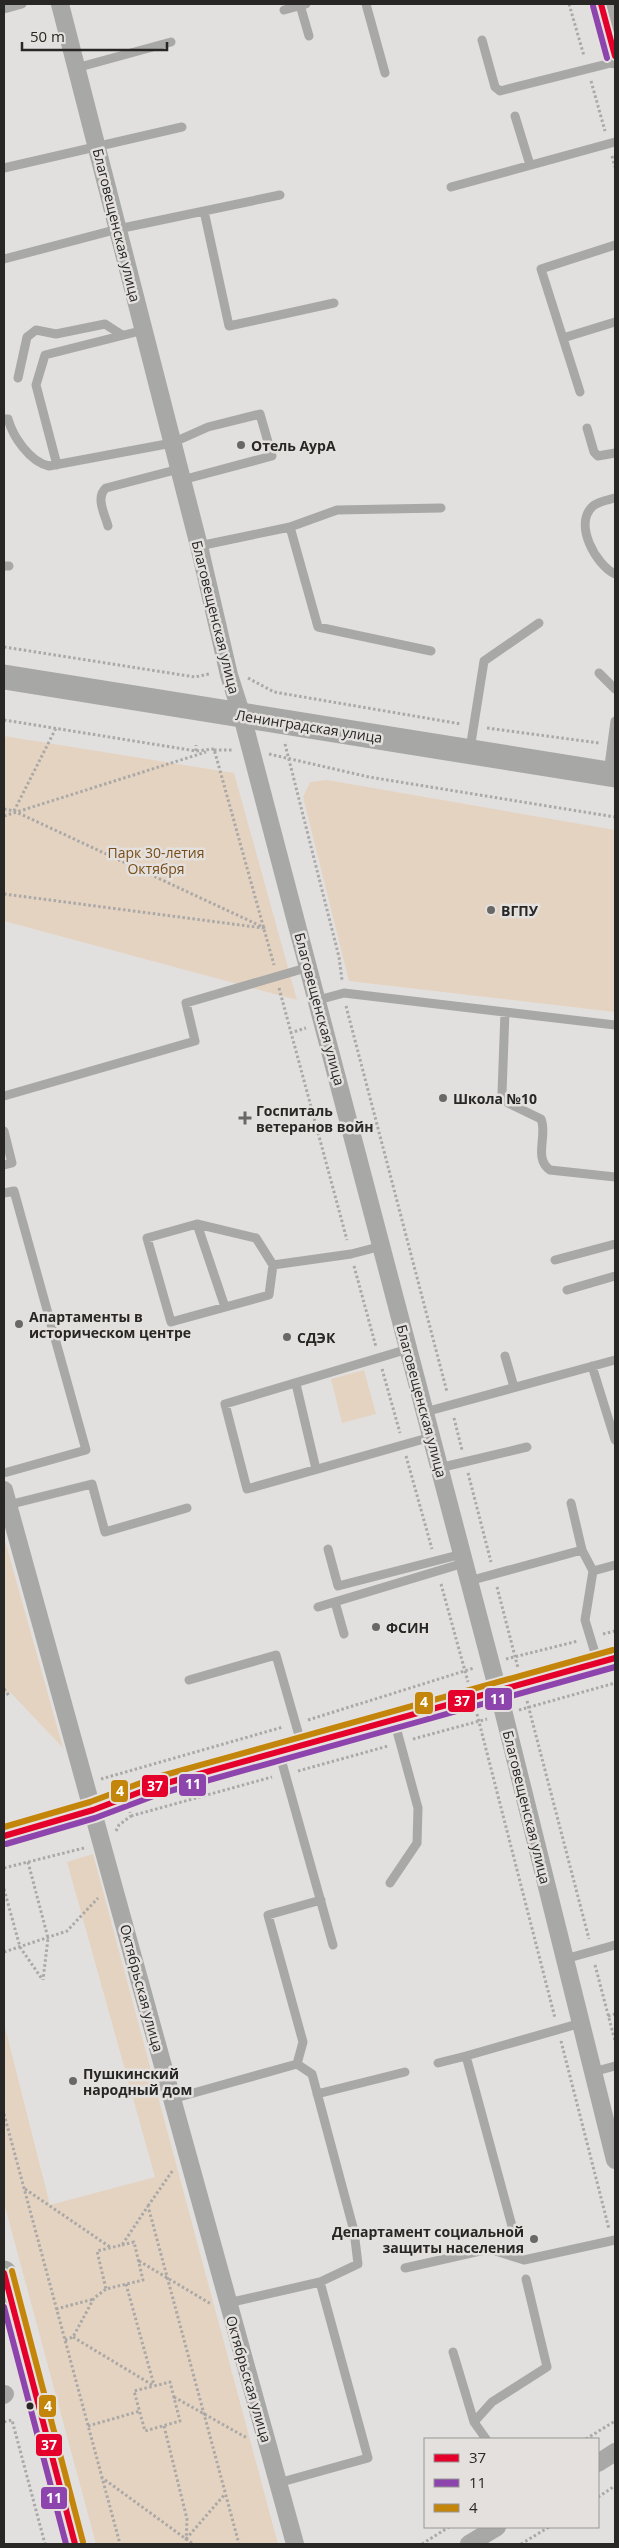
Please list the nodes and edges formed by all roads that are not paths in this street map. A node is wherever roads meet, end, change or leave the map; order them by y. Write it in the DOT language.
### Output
graph roads {
  1 [pos="22,4"];
  2 [pos="60,4"];
  3 [pos="366,4"];
  4 [pos="601,4"];
  5 [pos="303,5"];
  6 [pos="4,8"];
  7 [pos="284,10"];
  8 [pos="309,36"];
  9 [pos="482,40"];
  10 [pos="613,41"];
  11 [pos="171,42"];
  12 [pos="615,62"];
  13 [pos="76,68"];
  14 [pos="385,73"];
  15 [pos="515,116"];
  16 [pos="182,127"];
  17 [pos="612,143"];
  18 [pos="97,147"];
  19 [pos="530,165"];
  20 [pos="4,168"];
  21 [pos="451,187"];
  22 [pos="280,195"];
  23 [pos="204,211"];
  24 [pos="118,229"];
  25 [pos="615,245"];
  26 [pos="4,259"];
  27 [pos="334,303"];
  28 [pos="615,322"];
  29 [pos="144,330"];
  30 [pos="122,335"];
  31 [pos="563,338"];
  32 [pos="18,378"];
  33 [pos="580,392"];
  34 [pos="4,420"];
  35 [pos="587,428"];
  36 [pos="172,443"];
  37 [pos="615,453"];
  38 [pos="57,464"];
  39 [pos="180,474"];
  40 [pos="615,498"];
  41 [pos="441,508"];
  42 [pos="108,526"];
  43 [pos="290,527"];
  44 [pos="199,546"];
  45 [pos="615,574"];
  46 [pos="539,623"];
  47 [pos="432,651"];
  48 [pos="599,673"];
  49 [pos="4,677"];
  50 [pos="615,689"];
  51 [pos="242,716"];
  52 [pos="615,721"];
  53 [pos="470,752"];
  54 [pos="612,774"];
  55 [pos="309,967"];
  56 [pos="318,1000"];
  57 [pos="505,1012"];
  58 [pos="615,1025"];
  59 [pos="4,1096"];
  60 [pos="4,1131"];
  61 [pos="4,1165"];
  62 [pos="615,1177"];
  63 [pos="4,1193"];
  64 [pos="197,1224"];
  65 [pos="615,1244"];
  66 [pos="382,1246"];
  67 [pos="555,1260"];
  68 [pos="273,1266"];
  69 [pos="615,1276"];
  70 [pos="567,1290"];
  71 [pos="225,1307"];
  72 [pos="408,1349"];
  73 [pos="505,1356"];
  74 [pos="615,1360"];
  75 [pos="592,1366"];
  76 [pos="296,1384"];
  77 [pos="514,1387"];
  78 [pos="425,1412"];
  79 [pos="431,1436"];
  80 [pos="615,1440"];
  81 [pos="527,1447"];
  82 [pos="439,1468"];
  83 [pos="316,1470"];
  84 [pos="4,1473"];
  85 [pos="6,1498"];
  86 [pos="570,1503"];
  87 [pos="188,1508"];
  88 [pos="328,1549"];
  89 [pos="582,1550"];
  90 [pos="463,1559"];
  91 [pos="615,1565"];
  92 [pos="593,1571"];
  93 [pos="469,1581"];
  94 [pos="335,1602"];
  95 [pos="318,1607"];
  96 [pos="344,1634"];
  97 [pos="607,1661"];
  98 [pos="189,1680"];
  99 [pos="497,1690"];
  100 [pos="394,1720"];
  101 [pos="302,1746"];
  102 [pos="279,1752"];
  103 [pos="93,1810"];
  104 [pos="4,1836"];
  105 [pos="390,1883"];
  106 [pos="321,1900"];
  107 [pos="615,1945"];
  108 [pos="334,1946"];
  109 [pos="565,1959"];
  110 [pos="581,2023"];
  111 [pos="466,2056"];
  112 [pos="438,2063"];
  113 [pos="297,2064"];
  114 [pos="615,2066"];
  115 [pos="405,2072"];
  116 [pos="593,2072"];
  117 [pos="318,2094"];
  118 [pos="172,2099"];
  119 [pos="615,2160"];
  120 [pos="512,2226"];
  121 [pos="614,2240"];
  122 [pos="405,2268"];
  123 [pos="4,2273"];
  124 [pos="526,2279"];
  125 [pos="320,2282"];
  126 [pos="229,2310"];
  127 [pos="453,2352"];
  128 [pos="474,2422"];
  129 [pos="485,2438"];
  130 [pos="615,2452"];
  131 [pos="599,2462"];
  132 [pos="278,2483"];
  133 [pos="494,2528"];
  134 [pos="75,2544"];
  135 [pos="294,2544"];
  136 [pos="469,2544"];
  1 -- 6 [label="lane"];
  2 -- 13 [label="street, Благовещенская улица"];
  3 -- 14 [label="lane"];
  4 -- 10 [label="main road"];
  5 -- 7 [label="lane"];
  5 -- 8 [label="lane"];
  9 -- 12 [label="lane"];
  11 -- 13 [label="lane"];
  13 -- 18 [label="street, Благовещенская улица"];
  15 -- 19 [label="lane"];
  16 -- 18 [label="lane"];
  17 -- 19 [label="lane"];
  18 -- 20 [label="lane"];
  18 -- 24 [label="street, Благовещенская улица"];
  19 -- 21 [label="lane"];
  22 -- 23 [label="lane"];
  23 -- 24 [label="lane"];
  23 -- 27 [label="lane"];
  24 -- 26 [label="lane"];
  24 -- 29 [label="street, Благовещенская улица"];
  25 -- 31 [label="lane"];
  28 -- 31 [label="lane"];
  29 -- 30 [label="lane"];
  29 -- 36 [label="street, Благовещенская улица"];
  30 -- 32 [label="lane"];
  30 -- 38 [label="lane"];
  31 -- 33 [label="lane"];
  34 -- 38 [label="lane"];
  35 -- 37 [label="lane"];
  36 -- 38 [label="lane"];
  36 -- 39 [label="street, Благовещенская улица"];
  36 -- 39 [label="lane"];
  39 -- 42 [label="lane"];
  39 -- 44 [label="street, Благовещенская улица"];
  40 -- 45 [label="lane"];
  41 -- 43 [label="lane"];
  43 -- 44 [label="lane"];
  43 -- 47 [label="lane"];
  44 -- 51 [label="street, Благовещенская улица"];
  46 -- 53 [label="lane"];
  48 -- 50 [label="lane"];
  49 -- 51 [label="main road, Ленинградская улица"];
  51 -- 53 [label="main road, Ленинградская улица"];
  51 -- 55 [label="street, Благовещенская улица"];
  52 -- 54 [label="lane"];
  53 -- 54 [label="main road, Ленинградская улица"];
  55 -- 56 [label="street, Благовещенская улица"];
  55 -- 59 [label="lane"];
  56 -- 57 [label="lane"];
  56 -- 66 [label="street, Благовещенская улица"];
  57 -- 58 [label="lane"];
  57 -- 62 [label="lane"];
  60 -- 61 [label="lane"];
  63 -- 84 [label="lane"];
  64 -- 68 [label="lane"];
  64 -- 71 [label="lane"];
  64 -- 71 [label="lane"];
  65 -- 67 [label="lane"];
  66 -- 68 [label="lane"];
  66 -- 72 [label="street, Благовещенская улица"];
  68 -- 71 [label="lane"];
  69 -- 70 [label="lane"];
  72 -- 76 [label="lane"];
  72 -- 78 [label="street, Благовещенская улица"];
  73 -- 77 [label="lane"];
  74 -- 75 [label="lane"];
  75 -- 77 [label="lane"];
  75 -- 80 [label="lane"];
  76 -- 83 [label="lane"];
  76 -- 83 [label="lane"];
  77 -- 78 [label="lane"];
  78 -- 79 [label="street, Благовещенская улица"];
  79 -- 82 [label="street, Благовещенская улица"];
  79 -- 83 [label="lane"];
  81 -- 82 [label="lane"];
  82 -- 90 [label="street, Благовещенская улица"];
  85 -- 87 [label="lane"];
  85 -- 103 [label="street, Октябрьская улица"];
  86 -- 89 [label="lane"];
  88 -- 90 [label="lane"];
  89 -- 92 [label="lane"];
  89 -- 93 [label="lane"];
  90 -- 93 [label="street, Благовещенская улица"];
  90 -- 94 [label="lane"];
  91 -- 92 [label="lane"];
  92 -- 97 [label="lane"];
  93 -- 99 [label="street, Благовещенская улица"];
  94 -- 95 [label="lane"];
  94 -- 96 [label="lane"];
  97 -- 99 [label="street"];
  98 -- 101 [label="lane"];
  99 -- 100 [label="street"];
  99 -- 109 [label="street, Благовещенская улица"];
  100 -- 101 [label="street"];
  100 -- 105 [label="lane"];
  101 -- 102 [label="street"];
  102 -- 103 [label="street"];
  102 -- 106 [label="lane"];
  103 -- 104 [label="street"];
  103 -- 118 [label="street, Октябрьская улица"];
  106 -- 108 [label="lane"];
  106 -- 113 [label="lane"];
  107 -- 109 [label="lane"];
  109 -- 110 [label="street, Благовещенская улица"];
  110 -- 111 [label="lane"];
  110 -- 116 [label="street, Благовещенская улица"];
  111 -- 112 [label="lane"];
  111 -- 120 [label="lane"];
  113 -- 117 [label="lane"];
  113 -- 118 [label="lane"];
  114 -- 116 [label="lane"];
  115 -- 117 [label="lane"];
  116 -- 119 [label="street, Благовещенская улица"];
  117 -- 125 [label="lane"];
  118 -- 126 [label="street, Октябрьская улица"];
  121 -- 122 [label="lane"];
  123 -- 134 [label="main road"];
  124 -- 128 [label="lane"];
  125 -- 126 [label="lane"];
  125 -- 132 [label="lane"];
  126 -- 132 [label="street, Октябрьская улица"];
  127 -- 128 [label="lane"];
  128 -- 129 [label="lane"];
  130 -- 131 [label="street"];
  132 -- 135 [label="street, Октябрьская улица"];
  133 -- 136 [label="street"];
}
